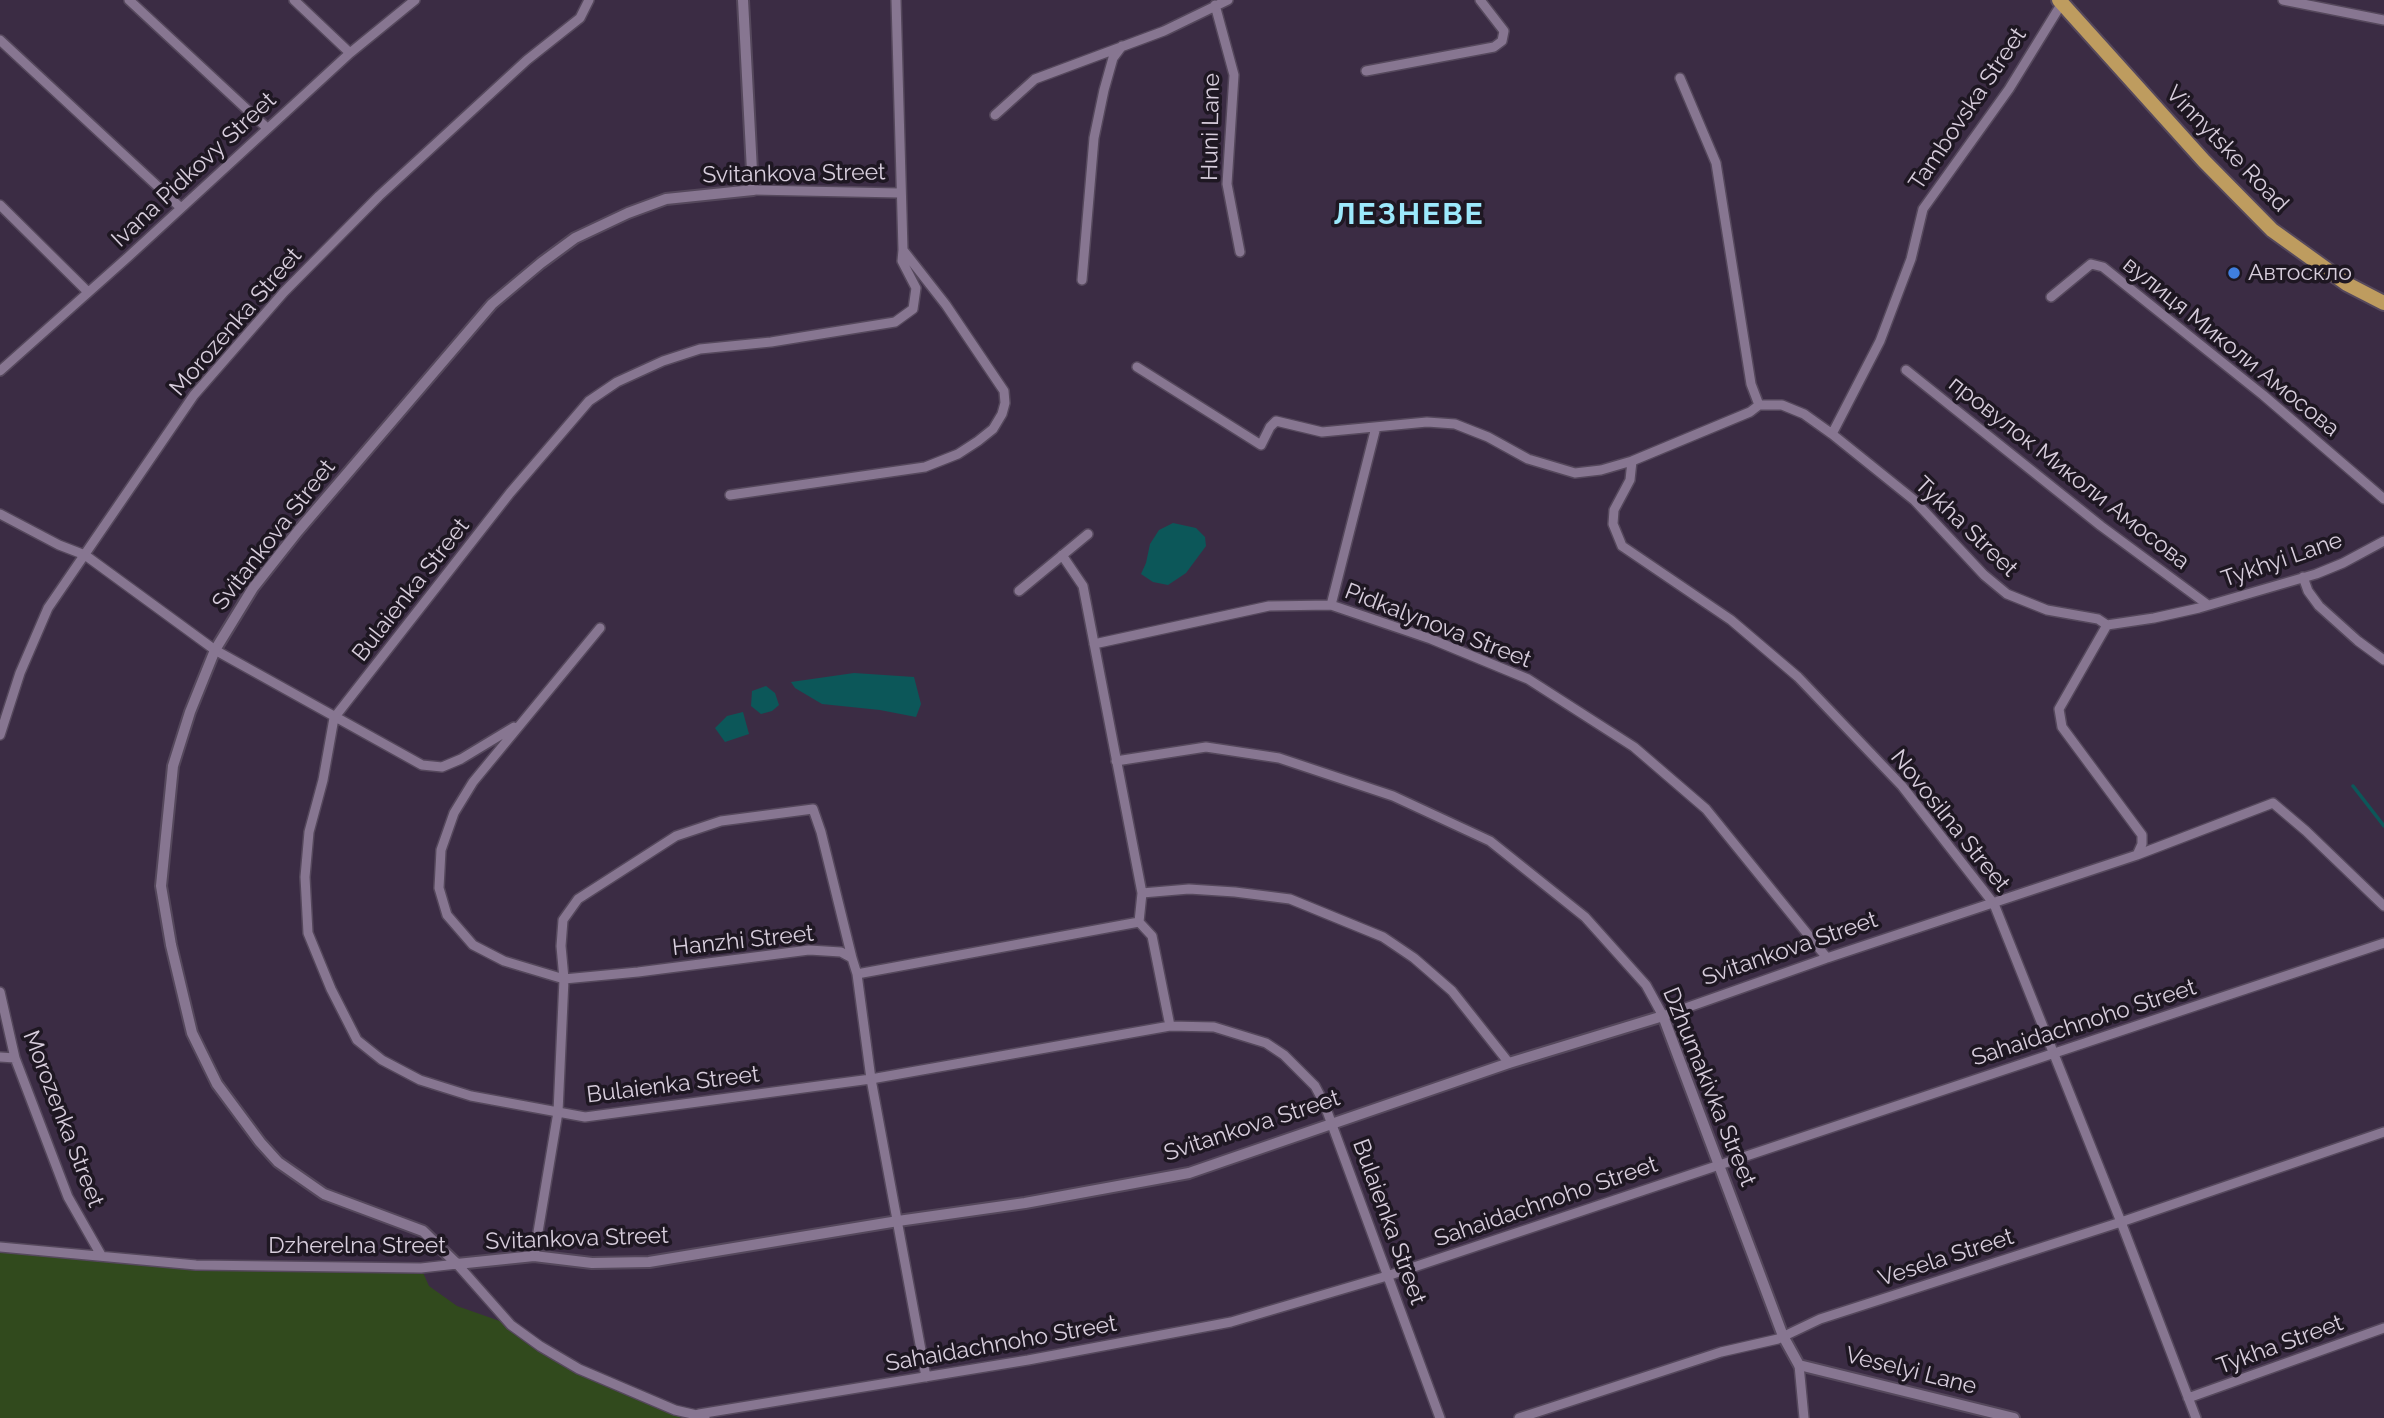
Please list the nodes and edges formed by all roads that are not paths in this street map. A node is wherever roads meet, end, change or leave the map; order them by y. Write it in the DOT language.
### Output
graph roads {
  1 [pos="129,0"];
  2 [pos="294,0"];
  3 [pos="415,0"];
  4 [pos="589,0"];
  5 [pos="743,0"];
  6 [pos="896,0"];
  7 [pos="1228,0"];
  8 [pos="1480,0"];
  9 [pos="2283,0"];
  10 [pos="2061,1"];
  11 [pos="1215,5"];
  12 [pos="2384,20"];
  13 [pos="0,40"];
  14 [pos="1122,46"];
  15 [pos="350,54"];
  16 [pos="1366,71"];
  17 [pos="1679,78"];
  18 [pos="995,115"];
  19 [pos="267,128"];
  20 [pos="753,190"];
  21 [pos="900,193"];
  22 [pos="0,205"];
  23 [pos="181,208"];
  24 [pos="903,250"];
  25 [pos="1240,252"];
  26 [pos="1082,280"];
  27 [pos="89,292"];
  28 [pos="2051,297"];
  29 [pos="2384,303"];
  30 [pos="1137,367"];
  31 [pos="1906,370"];
  32 [pos="0,371"];
  33 [pos="1759,405"];
  34 [pos="1376,427"];
  35 [pos="1832,434"];
  36 [pos="1632,461"];
  37 [pos="730,495"];
  38 [pos="2384,499"];
  39 [pos="0,514"];
  40 [pos="1088,534"];
  41 [pos="2384,541"];
  42 [pos="85,555"];
  43 [pos="1062,555"];
  44 [pos="2303,578"];
  45 [pos="1020,590"];
  46 [pos="1331,605"];
  47 [pos="2208,605"];
  48 [pos="2107,625"];
  49 [pos="600,628"];
  50 [pos="1094,644"];
  51 [pos="215,650"];
  52 [pos="2384,660"];
  53 [pos="3,710"];
  54 [pos="334,718"];
  55 [pos="522,723"];
  56 [pos="0,735"];
  57 [pos="1116,761"];
  58 [pos="2137,855"];
  59 [pos="1142,893"];
  60 [pos="1994,904"];
  61 [pos="2384,906"];
  62 [pos="1139,922"];
  63 [pos="2384,943"];
  64 [pos="852,958"];
  65 [pos="1826,958"];
  66 [pos="857,974"];
  67 [pos="564,979"];
  68 [pos="0,992"];
  69 [pos="1663,1016"];
  70 [pos="1170,1026"];
  71 [pos="2055,1054"];
  72 [pos="0,1057"];
  73 [pos="15,1058"];
  74 [pos="1509,1063"];
  75 [pos="871,1079"];
  76 [pos="558,1112"];
  77 [pos="1333,1123"];
  78 [pos="2384,1132"];
  79 [pos="1719,1164"];
  80 [pos="898,1221"];
  81 [pos="2121,1222"];
  82 [pos="0,1247"];
  83 [pos="101,1255"];
  84 [pos="534,1256"];
  85 [pos="457,1264"];
  86 [pos="1387,1276"];
  87 [pos="2384,1328"];
  88 [pos="1783,1336"];
  89 [pos="1799,1364"];
  90 [pos="926,1377"];
  91 [pos="2188,1398"];
  92 [pos="703,1416"];
  93 [pos="1440,1418"];
  94 [pos="1519,1418"];
  95 [pos="1804,1418"];
  96 [pos="2014,1418"];
  97 [pos="2196,1418"];
  1 -- 19 [label="street"];
  2 -- 15 [label="street"];
  3 -- 15 [label="street, Ivana Pidkovy Street"];
  4 -- 42 [label="street, Morozenka Street"];
  5 -- 20 [label="street"];
  6 -- 21 [label="street, Bulaienka Street"];
  7 -- 11 [label="street"];
  8 -- 16 [label="street"];
  9 -- 12 [label="street"];
  10 -- 29 [label="main road, Vinnytske Road"];
  10 -- 35 [label="street, Tambovska Street"];
  11 -- 14 [label="street"];
  11 -- 25 [label="street, Huni Lane"];
  13 -- 23 [label="street"];
  14 -- 18 [label="street"];
  14 -- 26 [label="street"];
  15 -- 19 [label="street, Ivana Pidkovy Street"];
  17 -- 33 [label="street"];
  19 -- 23 [label="street, Ivana Pidkovy Street"];
  20 -- 21 [label="street, Svitankova Street"];
  20 -- 51 [label="street, Svitankova Street"];
  21 -- 24 [label="street, Bulaienka Street"];
  22 -- 27 [label="street"];
  23 -- 27 [label="street, Ivana Pidkovy Street"];
  24 -- 37 [label="street"];
  24 -- 54 [label="street, Bulaienka Street"];
  27 -- 32 [label="street, Ivana Pidkovy Street"];
  28 -- 38 [label="street, вулиця Миколи Амосова"];
  30 -- 34 [label="street"];
  31 -- 47 [label="street, провулок Миколи Амосова"];
  33 -- 35 [label="street, Tykha Street"];
  33 -- 36 [label="street"];
  34 -- 36 [label="street"];
  34 -- 46 [label="street"];
  35 -- 48 [label="street, Tykha Street"];
  36 -- 60 [label="street, Novosilna Street"];
  39 -- 42 [label="street"];
  40 -- 43 [label="street"];
  41 -- 44 [label="street, Tykhyi Lane"];
  42 -- 51 [label="street"];
  42 -- 53 [label="street, Morozenka Street"];
  43 -- 45 [label="street"];
  43 -- 50 [label="street"];
  44 -- 47 [label="street, Tykhyi Lane"];
  44 -- 52 [label="street"];
  46 -- 50 [label="street, Pidkalynova Street"];
  46 -- 65 [label="street, Pidkalynova Street"];
  47 -- 48 [label="street, Tykhyi Lane"];
  48 -- 58 [label="street"];
  49 -- 55 [label="street, Hanzhi Street"];
  50 -- 57 [label="street"];
  51 -- 54 [label="street"];
  51 -- 85 [label="street, Svitankova Street"];
  53 -- 56 [label="street, Morozenka Street"];
  54 -- 55 [label="street"];
  54 -- 76 [label="street, Bulaienka Street"];
  55 -- 67 [label="street, Hanzhi Street"];
  57 -- 59 [label="street"];
  57 -- 69 [label="street, Dzhumakivka Street"];
  58 -- 60 [label="street, Svitankova Street"];
  58 -- 61 [label="street, Svitankova Street"];
  59 -- 62 [label="street"];
  59 -- 74 [label="street"];
  60 -- 65 [label="street, Svitankova Street"];
  60 -- 71 [label="street, Novosilna Street"];
  62 -- 66 [label="street"];
  62 -- 70 [label="street"];
  63 -- 71 [label="street, Sahaidachnoho Street"];
  64 -- 66 [label="street"];
  64 -- 67 [label="street, Hanzhi Street"];
  64 -- 67 [label="street"];
  65 -- 69 [label="street, Svitankova Street"];
  66 -- 75 [label="street"];
  67 -- 76 [label="street"];
  68 -- 73 [label="street, Morozenka Street"];
  69 -- 74 [label="street, Svitankova Street"];
  69 -- 79 [label="street, Dzhumakivka Street"];
  70 -- 75 [label="street, Bulaienka Street"];
  70 -- 77 [label="street, Bulaienka Street"];
  71 -- 79 [label="street, Sahaidachnoho Street"];
  71 -- 81 [label="street, Novosilna Street"];
  72 -- 73 [label="street"];
  73 -- 83 [label="street, Morozenka Street"];
  74 -- 77 [label="street, Svitankova Street"];
  75 -- 76 [label="street, Bulaienka Street"];
  75 -- 80 [label="street"];
  76 -- 84 [label="street"];
  77 -- 80 [label="street, Svitankova Street"];
  77 -- 86 [label="street, Bulaienka Street"];
  78 -- 81 [label="street, Vesela Street"];
  79 -- 86 [label="street, Sahaidachnoho Street"];
  79 -- 88 [label="street, Dzhumakivka Street"];
  80 -- 84 [label="street, Svitankova Street"];
  80 -- 90 [label="street"];
  81 -- 88 [label="street, Vesela Street"];
  81 -- 91 [label="street, Novosilna Street"];
  82 -- 83 [label="street, Dzherelna Street"];
  83 -- 85 [label="street, Dzherelna Street"];
  84 -- 85 [label="street, Svitankova Street"];
  85 -- 92 [label="street, Dzherelna Street"];
  86 -- 90 [label="street, Sahaidachnoho Street"];
  86 -- 93 [label="street, Bulaienka Street"];
  87 -- 91 [label="street, Tykha Street"];
  88 -- 89 [label="street, Dzhumakivka Street"];
  88 -- 94 [label="street, Vesela Street"];
  89 -- 95 [label="street, Dzhumakivka Street"];
  89 -- 96 [label="street, Veselyi Lane"];
  90 -- 92 [label="street, Sahaidachnoho Street"];
  91 -- 97 [label="street, Novosilna Street"];
}
